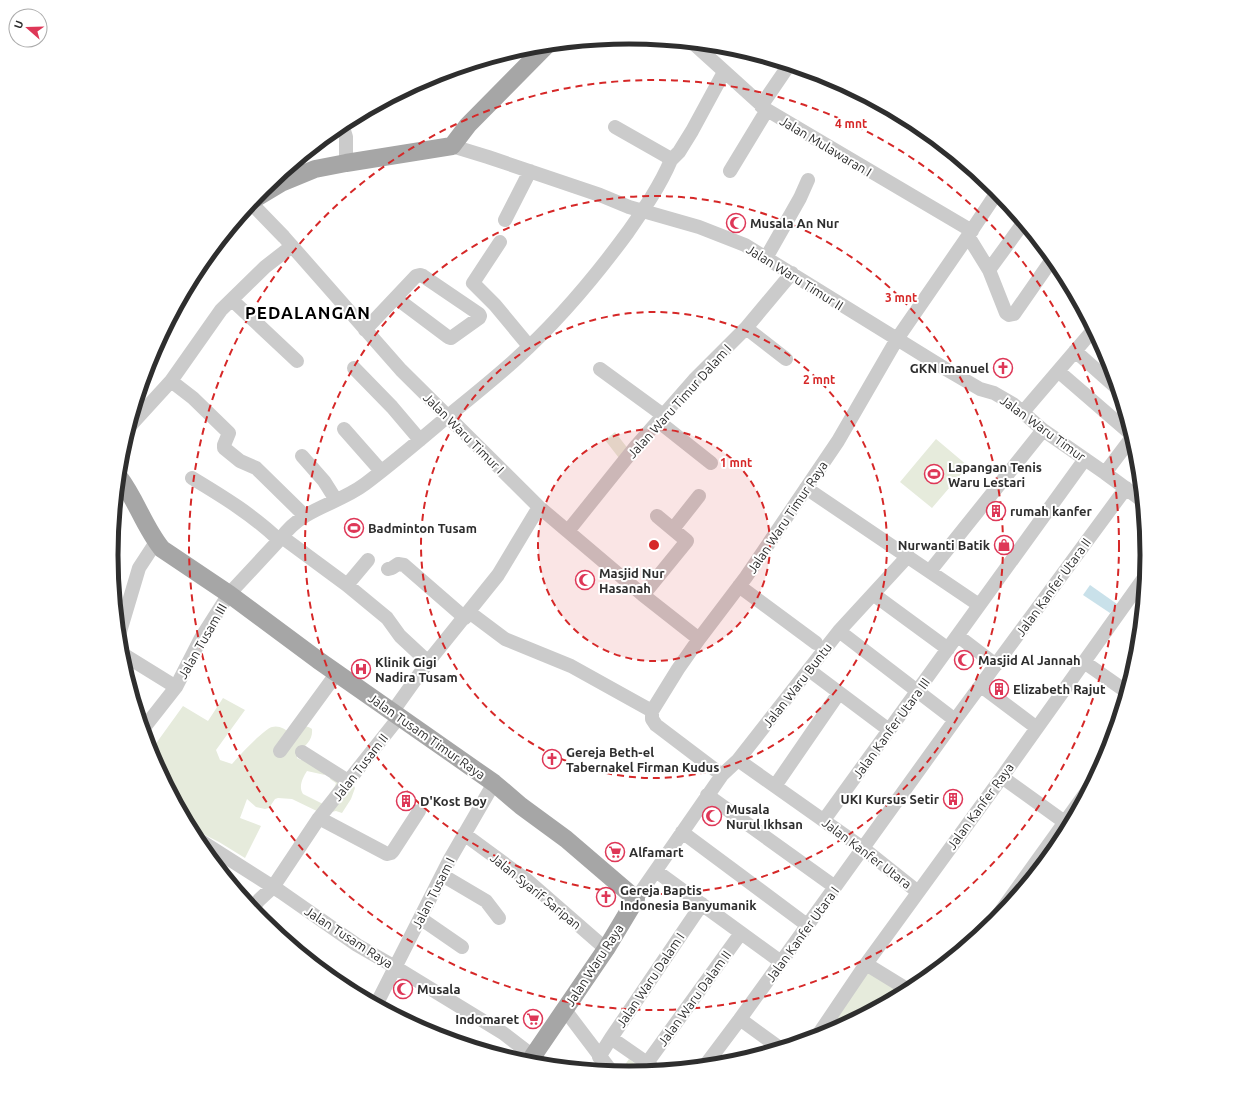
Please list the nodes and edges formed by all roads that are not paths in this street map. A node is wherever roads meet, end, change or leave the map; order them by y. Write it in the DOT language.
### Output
graph roads {
  1 [pos="699,49"];
  2 [pos="540,52"];
  3 [pos="787,69"];
  4 [pos="724,72"];
  5 [pos="764,108"];
  6 [pos="615,127"];
  7 [pos="344,131"];
  8 [pos="452,146"];
  9 [pos="671,160"];
  10 [pos="346,163"];
  11 [pos="530,171"];
  12 [pos="730,171"];
  13 [pos="808,180"];
  14 [pos="277,185"];
  15 [pos="994,197"];
  16 [pos="255,208"];
  17 [pos="643,211"];
  18 [pos="505,220"];
  19 [pos="1021,226"];
  20 [pos="970,234"];
  21 [pos="500,242"];
  22 [pos="292,246"];
  23 [pos="766,258"];
  24 [pos="1049,263"];
  25 [pos="989,270"];
  26 [pos="792,273"];
  27 [pos="396,298"];
  28 [pos="232,300"];
  29 [pos="746,328"];
  30 [pos="365,330"];
  31 [pos="1090,334"];
  32 [pos="897,339"];
  33 [pos="529,346"];
  34 [pos="1075,351"];
  35 [pos="786,359"];
  36 [pos="297,361"];
  37 [pos="354,368"];
  38 [pos="600,369"];
  39 [pos="1058,371"];
  40 [pos="1109,378"];
  41 [pos="171,381"];
  42 [pos="1023,412"];
  43 [pos="448,417"];
  44 [pos="661,418"];
  45 [pos="136,419"];
  46 [pos="344,429"];
  47 [pos="1043,430"];
  48 [pos="1126,430"];
  49 [pos="420,440"];
  50 [pos="1128,442"];
  51 [pos="302,456"];
  52 [pos="1085,459"];
  53 [pos="711,463"];
  54 [pos="381,471"];
  55 [pos="1105,473"];
  56 [pos="192,478"];
  57 [pos="123,483"];
  58 [pos="806,488"];
  59 [pos="1126,488"];
  60 [pos="699,496"];
  61 [pos="1138,497"];
  62 [pos="336,500"];
  63 [pos="538,507"];
  64 [pos="304,515"];
  65 [pos="657,516"];
  66 [pos="673,529"];
  67 [pos="568,531"];
  68 [pos="280,538"];
  69 [pos="156,542"];
  70 [pos="908,556"];
  71 [pos="368,560"];
  72 [pos="388,569"];
  73 [pos="930,571"];
  74 [pos="1140,583"];
  75 [pos="347,586"];
  76 [pos="739,586"];
  77 [pos="229,594"];
  78 [pos="872,594"];
  79 [pos="643,595"];
  80 [pos="979,605"];
  81 [pos="467,615"];
  82 [pos="122,624"];
  83 [pos="839,631"];
  84 [pos="958,636"];
  85 [pos="699,640"];
  86 [pos="816,643"];
  87 [pos="948,648"];
  88 [pos="129,658"];
  89 [pos="428,662"];
  90 [pos="1084,662"];
  91 [pos="996,665"];
  92 [pos="809,670"];
  93 [pos="337,673"];
  94 [pos="981,686"];
  95 [pos="176,687"];
  96 [pos="918,690"];
  97 [pos="1124,690"];
  98 [pos="839,692"];
  99 [pos="652,711"];
  100 [pos="396,714"];
  101 [pos="955,720"];
  102 [pos="147,724"];
  103 [pos="1037,728"];
  104 [pos="889,730"];
  105 [pos="280,751"];
  106 [pos="302,752"];
  107 [pos="738,760"];
  108 [pos="722,775"];
  109 [pos="1002,777"];
  110 [pos="348,781"];
  111 [pos="494,783"];
  112 [pos="775,786"];
  113 [pos="707,796"];
  114 [pos="419,811"];
  115 [pos="319,818"];
  116 [pos="824,820"];
  117 [pos="1065,823"];
  118 [pos="682,832"];
  119 [pos="464,834"];
  120 [pos="208,846"];
  121 [pos="864,849"];
  122 [pos="656,871"];
  123 [pos="442,875"];
  124 [pos="273,887"];
  125 [pos="835,887"];
  126 [pos="918,892"];
  127 [pos="636,899"];
  128 [pos="256,904"];
  129 [pos="702,904"];
  130 [pos="420,918"];
  131 [pos="499,918"];
  132 [pos="808,925"];
  133 [pos="741,933"];
  134 [pos="462,947"];
  135 [pos="606,949"];
  136 [pos="781,962"];
  137 [pos="866,964"];
  138 [pos="395,967"];
  139 [pos="904,987"];
  140 [pos="378,1000"];
  141 [pos="565,1010"];
  142 [pos="740,1019"];
  143 [pos="822,1029"];
  144 [pos="611,1038"];
  145 [pos="776,1046"];
  146 [pos="599,1057"];
  147 [pos="533,1058"];
  148 [pos="537,1058"];
  149 [pos="709,1061"];
  150 [pos="607,1066"];
  151 [pos="650,1066"];
  152 [pos="651,1067"];
  1 -- 4 [label="street, Jalan Mulawaran I"];
  2 -- 8 [label="main road"];
  3 -- 5 [label="street"];
  4 -- 5 [label="street, Jalan Mulawaran I"];
  4 -- 9 [label="street"];
  5 -- 12 [label="street"];
  5 -- 20 [label="street, Jalan Mulawaran I"];
  6 -- 9 [label="street"];
  7 -- 10 [label="street"];
  8 -- 10 [label="main road"];
  8 -- 11 [label="street, Jalan Waru Timur II"];
  9 -- 17 [label="street"];
  10 -- 14 [label="main road"];
  11 -- 17 [label="street, Jalan Waru Timur II"];
  11 -- 18 [label="street"];
  13 -- 23 [label="street"];
  15 -- 20 [label="street, Jalan Waru Timur Raya"];
  16 -- 22 [label="street, Jalan Waru Timur I"];
  17 -- 23 [label="street, Jalan Waru Timur II"];
  17 -- 33 [label="street, Jalan Tusam III"];
  19 -- 25 [label="street"];
  20 -- 25 [label="street"];
  20 -- 32 [label="street, Jalan Waru Timur Raya"];
  21 -- 33 [label="street"];
  22 -- 28 [label="street"];
  22 -- 30 [label="street, Jalan Waru Timur I"];
  23 -- 26 [label="street, Jalan Waru Timur II"];
  24 -- 25 [label="street"];
  26 -- 29 [label="street, Jalan Waru Timur Dalam I"];
  26 -- 32 [label="street, Jalan Waru Timur II"];
  27 -- 27 [label="street"];
  27 -- 30 [label="street"];
  28 -- 36 [label="street"];
  28 -- 41 [label="street"];
  29 -- 35 [label="street"];
  29 -- 44 [label="street, Jalan Waru Timur Dalam I"];
  30 -- 43 [label="street, Jalan Waru Timur I"];
  31 -- 34 [label="street"];
  32 -- 42 [label="street, Jalan Waru Timur"];
  32 -- 58 [label="street, Jalan Waru Timur Raya"];
  33 -- 43 [label="street, Jalan Tusam III"];
  34 -- 39 [label="street"];
  34 -- 40 [label="street"];
  37 -- 49 [label="street"];
  38 -- 44 [label="street"];
  39 -- 42 [label="street"];
  39 -- 48 [label="street"];
  41 -- 45 [label="street"];
  41 -- 64 [label="street"];
  42 -- 47 [label="street, Jalan Waru Timur"];
  43 -- 49 [label="street, Jalan Tusam III"];
  43 -- 63 [label="street, Jalan Waru Timur I"];
  44 -- 53 [label="street"];
  44 -- 67 [label="street, Jalan Waru Timur Dalam I"];
  46 -- 54 [label="street"];
  47 -- 52 [label="street, Jalan Waru Timur"];
  47 -- 73 [label="street"];
  49 -- 54 [label="street, Jalan Tusam III"];
  50 -- 55 [label="street"];
  51 -- 62 [label="street"];
  52 -- 55 [label="street, Jalan Waru Timur"];
  52 -- 80 [label="street, Jalan Kanfer Utara III"];
  54 -- 62 [label="street, Jalan Tusam III"];
  55 -- 59 [label="street"];
  56 -- 68 [label="street"];
  57 -- 69 [label="main road, Jalan Tusam Timur Raya"];
  58 -- 70 [label="street"];
  58 -- 76 [label="street, Jalan Waru Timur Raya"];
  59 -- 61 [label="street"];
  59 -- 91 [label="street, Jalan Kanfer Utara II"];
  60 -- 66 [label="street"];
  62 -- 64 [label="street, Jalan Tusam III"];
  63 -- 67 [label="street, Jalan Waru Timur I"];
  63 -- 81 [label="street, Jalan Tusam II"];
  64 -- 68 [label="street, Jalan Tusam III"];
  65 -- 66 [label="street"];
  66 -- 79 [label="street"];
  67 -- 79 [label="street, Jalan Waru Timur I"];
  68 -- 75 [label="street"];
  68 -- 77 [label="street, Jalan Tusam III"];
  69 -- 77 [label="main road, Jalan Tusam Timur Raya"];
  69 -- 82 [label="street"];
  70 -- 73 [label="street"];
  70 -- 78 [label="street, Jalan Waru Buntu"];
  71 -- 75 [label="street"];
  72 -- 81 [label="street"];
  73 -- 80 [label="street"];
  74 -- 90 [label="street, Jalan Kanfer Raya"];
  75 -- 89 [label="street"];
  76 -- 85 [label="street, Jalan Waru Timur Raya"];
  76 -- 86 [label="street"];
  77 -- 93 [label="main road, Jalan Tusam Timur Raya"];
  77 -- 95 [label="street, Jalan Tusam III"];
  78 -- 83 [label="street, Jalan Waru Buntu"];
  78 -- 87 [label="street"];
  79 -- 85 [label="street, Jalan Waru Timur I"];
  80 -- 84 [label="street, Jalan Kanfer Utara III"];
  81 -- 89 [label="street, Jalan Tusam II"];
  81 -- 99 [label="street"];
  83 -- 92 [label="street, Jalan Waru Buntu"];
  83 -- 96 [label="street"];
  84 -- 87 [label="street, Jalan Kanfer Utara III"];
  84 -- 91 [label="street"];
  85 -- 99 [label="street, Jalan Waru Timur Raya"];
  87 -- 96 [label="street, Jalan Kanfer Utara III"];
  88 -- 95 [label="street, Jalan Tusam III"];
  89 -- 100 [label="street, Jalan Tusam II"];
  90 -- 97 [label="street"];
  90 -- 103 [label="street, Jalan Kanfer Raya"];
  91 -- 94 [label="street, Jalan Kanfer Utara II"];
  92 -- 98 [label="street"];
  92 -- 107 [label="street, Jalan Waru Buntu"];
  93 -- 100 [label="main road, Jalan Tusam Timur Raya"];
  93 -- 105 [label="street"];
  94 -- 101 [label="street, Jalan Kanfer Utara II"];
  94 -- 103 [label="street"];
  95 -- 102 [label="street, Jalan Tusam III"];
  96 -- 101 [label="street"];
  96 -- 104 [label="street, Jalan Kanfer Utara III"];
  98 -- 104 [label="street"];
  98 -- 112 [label="street"];
  99 -- 108 [label="street"];
  100 -- 110 [label="street, Jalan Tusam II"];
  100 -- 111 [label="main road, Jalan Tusam Timur Raya"];
  101 -- 121 [label="street, Jalan Kanfer Utara II"];
  103 -- 109 [label="street, Jalan Kanfer Raya"];
  104 -- 116 [label="street, Jalan Kanfer Utara III"];
  106 -- 110 [label="street"];
  107 -- 108 [label="street, Jalan Waru Buntu"];
  107 -- 112 [label="street, Jalan Kanfer Utara"];
  108 -- 113 [label="street, Jalan Waru Raya"];
  109 -- 117 [label="street"];
  109 -- 126 [label="street, Jalan Kanfer Raya"];
  110 -- 115 [label="street, Jalan Tusam II"];
  111 -- 119 [label="street, Jalan Tusam I"];
  111 -- 127 [label="main road, Jalan Tusam Timur Raya"];
  112 -- 116 [label="street, Jalan Kanfer Utara"];
  113 -- 118 [label="street, Jalan Waru Raya"];
  113 -- 125 [label="street"];
  114 -- 115 [label="street"];
  115 -- 124 [label="street, Jalan Tusam II"];
  116 -- 121 [label="street, Jalan Kanfer Utara"];
  118 -- 122 [label="street, Jalan Waru Raya"];
  118 -- 132 [label="street"];
  119 -- 123 [label="street, Jalan Tusam I"];
  119 -- 135 [label="street, Jalan Syarif Saripan"];
  120 -- 124 [label="street, Jalan Tusam Raya"];
  121 -- 125 [label="street, Jalan Kanfer Utara I"];
  121 -- 126 [label="street, Jalan Kanfer Utara"];
  122 -- 127 [label="street, Jalan Waru Raya"];
  122 -- 129 [label="street"];
  123 -- 130 [label="street, Jalan Tusam I"];
  123 -- 131 [label="street"];
  124 -- 128 [label="street, Jalan Tusam II"];
  124 -- 138 [label="street, Jalan Tusam Raya"];
  125 -- 132 [label="street, Jalan Kanfer Utara I"];
  126 -- 137 [label="street, Jalan Kanfer Raya"];
  127 -- 135 [label="main road, Jalan Waru Raya"];
  129 -- 133 [label="street"];
  129 -- 144 [label="street, Jalan Waru Dalam I"];
  130 -- 134 [label="street"];
  130 -- 138 [label="street, Jalan Tusam I"];
  132 -- 136 [label="street, Jalan Kanfer Utara I"];
  133 -- 136 [label="street"];
  133 -- 152 [label="street, Jalan Waru Dalam II"];
  135 -- 141 [label="main road, Jalan Waru Raya"];
  136 -- 142 [label="street, Jalan Kanfer Utara I"];
  137 -- 139 [label="street"];
  137 -- 143 [label="street, Jalan Kanfer Raya"];
  138 -- 140 [label="street, Jalan Tusam I"];
  138 -- 147 [label="street, Jalan Tusam Raya"];
  141 -- 146 [label="street"];
  141 -- 148 [label="main road, Jalan Waru Raya"];
  142 -- 145 [label="street"];
  142 -- 149 [label="street, Jalan Kanfer Utara I"];
  144 -- 146 [label="street, Jalan Waru Dalam I"];
  144 -- 151 [label="street"];
  146 -- 150 [label="street"];
}
